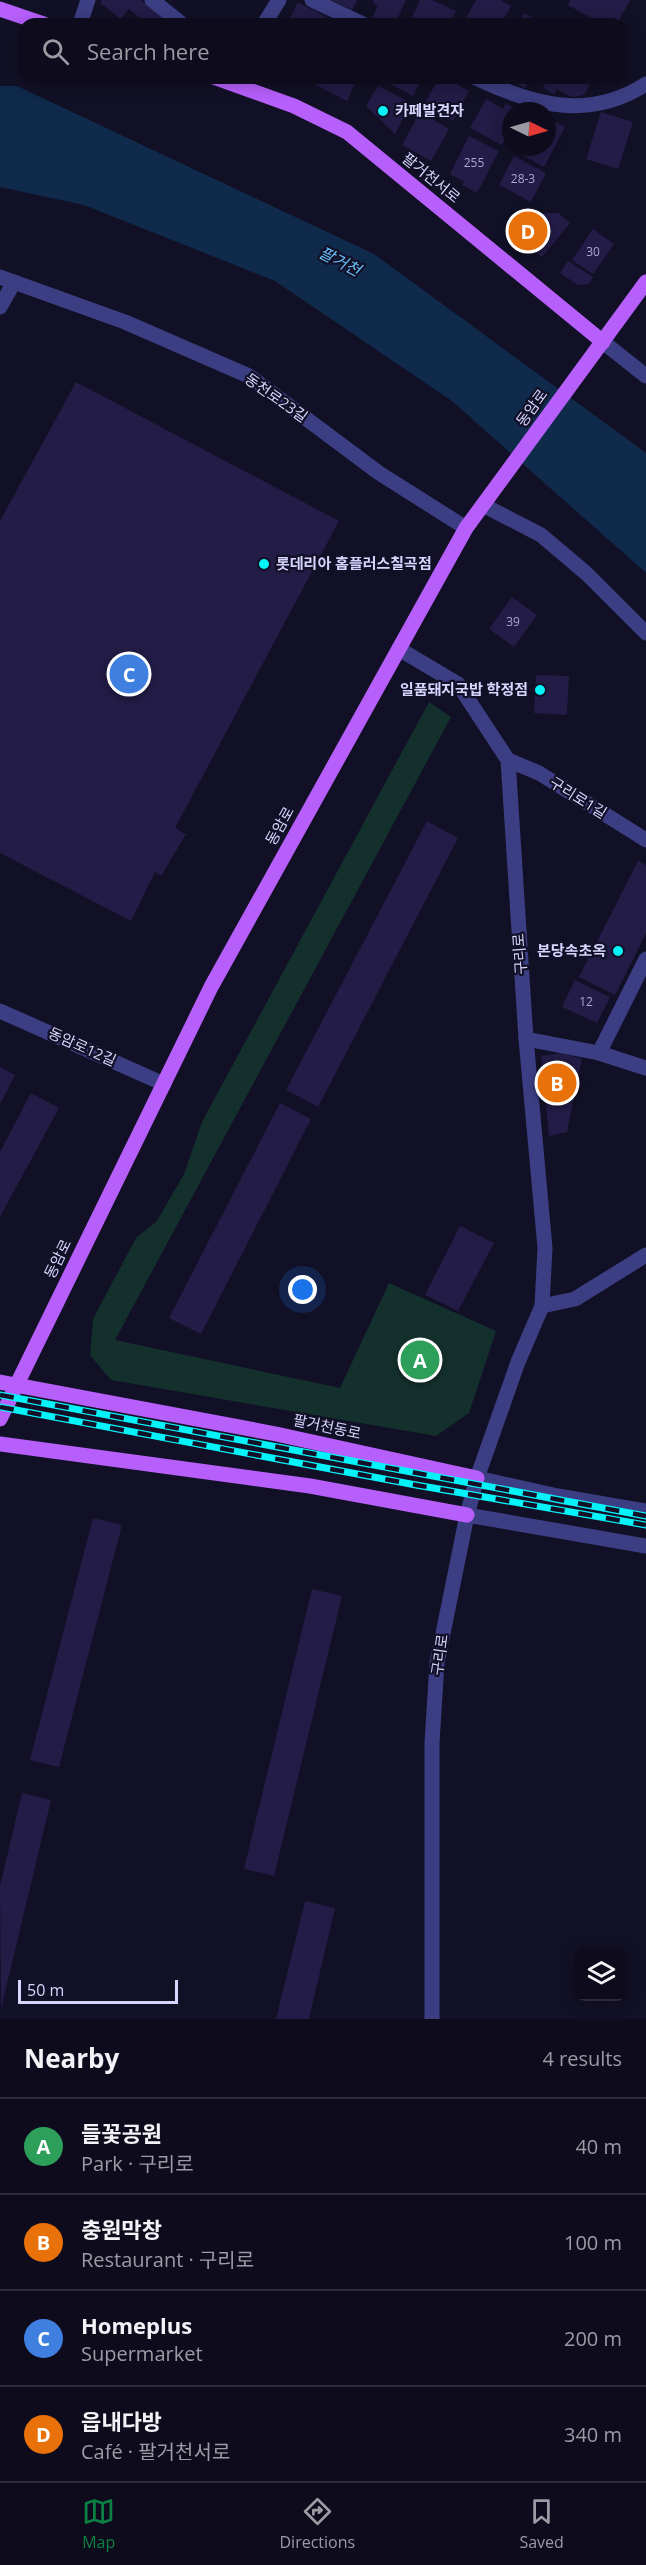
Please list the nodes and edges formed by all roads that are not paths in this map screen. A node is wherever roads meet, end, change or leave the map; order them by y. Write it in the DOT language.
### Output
graph roads {
  1 [pos="88,0"];
  2 [pos="152,0"];
  3 [pos="279,0"];
  4 [pos="312,0"];
  5 [pos="0,9"];
  6 [pos="26,18"];
  7 [pos="82,18"];
  8 [pos="174,18"];
  9 [pos="268,18"];
  10 [pos="350,18"];
  11 [pos="248,84"];
  12 [pos="491,84"];
  13 [pos="646,84"];
  14 [pos="7,279"];
  15 [pos="646,282"];
  16 [pos="0,307"];
  17 [pos="603,342"];
  18 [pos="646,376"];
  19 [pos="483,505"];
  20 [pos="466,528"];
  21 [pos="646,633"];
  22 [pos="399,649"];
  23 [pos="508,760"];
  24 [pos="646,840"];
  25 [pos="646,959"];
  26 [pos="0,1011"];
  27 [pos="526,1039"];
  28 [pos="599,1053"];
  29 [pos="646,1068"];
  30 [pos="164,1084"];
  31 [pos="646,1255"];
  32 [pos="542,1306"];
  33 [pos="0,1382"];
  34 [pos="16,1386"];
  35 [pos="0,1419"];
  36 [pos="0,1444"];
  37 [pos="477,1478"];
  38 [pos="646,1511"];
  39 [pos="467,1515"];
  40 [pos="646,1546"];
  41 [pos="432,2019"];
  1 -- 7 [label="street"];
  2 -- 8 [label="street"];
  3 -- 9 [label="street"];
  4 -- 10 [label="street"];
  5 -- 6 [label="main road"];
  11 -- 17 [label="main road, 팔거천서로"];
  12 -- 13 [label="street"];
  14 -- 16 [label="street"];
  14 -- 20 [label="street, 동천로23길"];
  15 -- 17 [label="main road, 동암로"];
  17 -- 18 [label="street"];
  17 -- 19 [label="main road, 동암로"];
  19 -- 20 [label="main road, 동암로"];
  19 -- 21 [label="street"];
  20 -- 22 [label="main road, 동암로"];
  22 -- 23 [label="street, 구리로"];
  22 -- 30 [label="main road, 동암로"];
  23 -- 24 [label="street, 구리로1길"];
  23 -- 27 [label="street, 구리로"];
  25 -- 28 [label="street"];
  26 -- 30 [label="street, 동암로12길"];
  27 -- 28 [label="street"];
  27 -- 32 [label="street, 구리로"];
  28 -- 29 [label="street"];
  30 -- 34 [label="main road, 동암로"];
  31 -- 32 [label="street"];
  32 -- 37 [label="street, 구리로"];
  33 -- 34 [label="main road, 팔거천동로"];
  34 -- 35 [label="main road, 동암로"];
  34 -- 37 [label="main road, 팔거천동로"];
  36 -- 39 [label="main road"];
  37 -- 38 [label="street, 팔거천동로"];
  37 -- 39 [label="street, 구리로"];
  39 -- 40 [label="street"];
  39 -- 41 [label="street, 구리로"];
}
